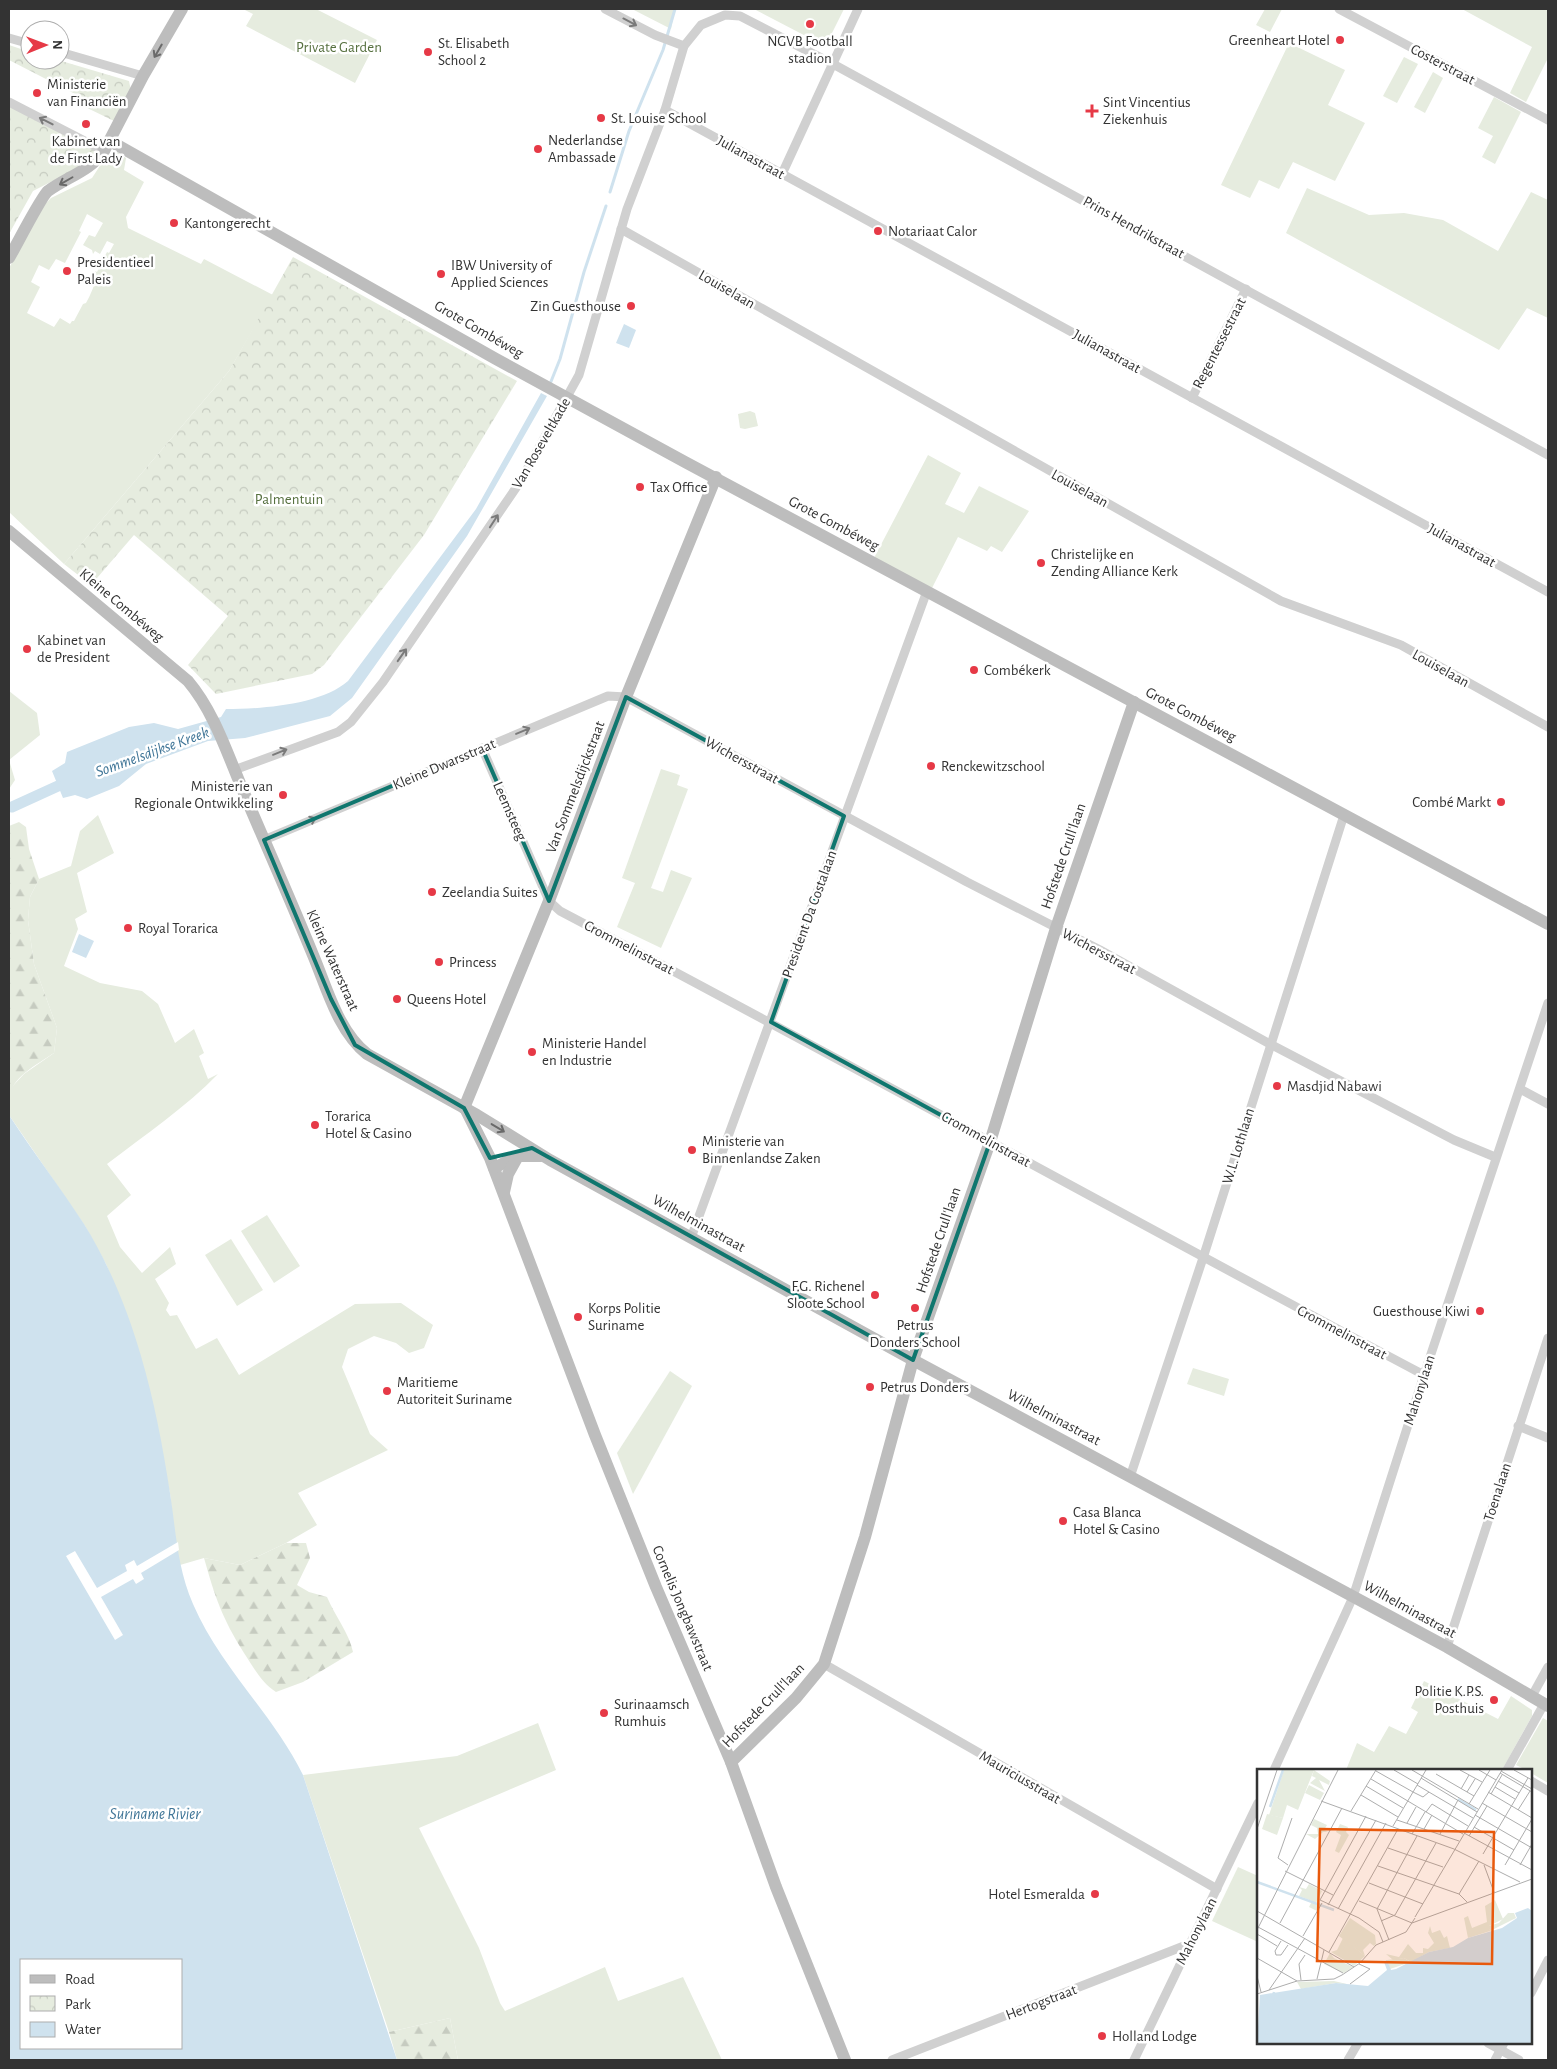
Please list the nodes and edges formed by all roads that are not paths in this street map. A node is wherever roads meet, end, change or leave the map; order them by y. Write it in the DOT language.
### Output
graph roads {
  1 [pos="182,9"];
  2 [pos="605,9"];
  3 [pos="858,9"];
  4 [pos="1339,9"];
  5 [pos="714,18"];
  6 [pos="681,45"];
  7 [pos="70,55"];
  8 [pos="833,64"];
  9 [pos="144,76"];
  10 [pos="9,102"];
  11 [pos="665,110"];
  12 [pos="1548,120"];
  13 [pos="107,146"];
  14 [pos="782,174"];
  15 [pos="621,228"];
  16 [pos="9,258"];
  17 [pos="1246,289"];
  18 [pos="564,395"];
  19 [pos="1192,398"];
  20 [pos="1548,455"];
  21 [pos="716,477"];
  22 [pos="9,531"];
  23 [pos="927,591"];
  24 [pos="1548,592"];
  25 [pos="626,697"];
  26 [pos="1134,702"];
  27 [pos="208,710"];
  28 [pos="1548,726"];
  29 [pos="482,748"];
  30 [pos="234,770"];
  31 [pos="1344,815"];
  32 [pos="844,816"];
  33 [pos="264,840"];
  34 [pos="549,901"];
  35 [pos="1548,924"];
  36 [pos="1056,928"];
  37 [pos="1548,1003"];
  38 [pos="771,1022"];
  39 [pos="1270,1044"];
  40 [pos="1520,1089"];
  41 [pos="1548,1104"];
  42 [pos="464,1108"];
  43 [pos="990,1142"];
  44 [pos="532,1148"];
  45 [pos="518,1156"];
  46 [pos="544,1156"];
  47 [pos="1495,1157"];
  48 [pos="492,1163"];
  49 [pos="504,1195"];
  50 [pos="691,1238"];
  51 [pos="1203,1258"];
  52 [pos="1548,1338"];
  53 [pos="913,1360"];
  54 [pos="1424,1375"];
  55 [pos="1518,1426"];
  56 [pos="1548,1438"];
  57 [pos="1130,1477"];
  58 [pos="1353,1597"];
  59 [pos="1447,1648"];
  60 [pos="824,1664"];
  61 [pos="1548,1667"];
  62 [pos="1532,1696"];
  63 [pos="1546,1705"];
  64 [pos="731,1762"];
  65 [pos="1274,1769"];
  66 [pos="1510,1769"];
  67 [pos="1532,1782"];
  68 [pos="1548,1791"];
  69 [pos="1257,1805"];
  70 [pos="1217,1889"];
  71 [pos="1189,1944"];
  72 [pos="1548,1960"];
  73 [pos="1532,1991"];
  74 [pos="1357,2044"];
  75 [pos="1502,2046"];
  76 [pos="845,2060"];
  77 [pos="892,2060"];
  78 [pos="1134,2060"];
  79 [pos="1348,2060"];
  80 [pos="1495,2060"];
  81 [pos="1519,2060"];
  1 -- 9 [label="street, one-way"];
  2 -- 6 [label="street, one-way"];
  3 -- 8 [label="street"];
  4 -- 12 [label="street, Costerstraat"];
  5 -- 6 [label="street, Van Roseveltkade"];
  5 -- 8 [label="street, Prins Hendrikstraat"];
  6 -- 11 [label="street, Van Roseveltkade"];
  7 -- 9 [label="street"];
  8 -- 14 [label="street"];
  8 -- 17 [label="street, Prins Hendrikstraat"];
  9 -- 13 [label="street"];
  13 -- 10 [label="street, one-way"];
  11 -- 14 [label="street, Julianastraat"];
  11 -- 15 [label="street, Van Roseveltkade"];
  13 -- 16 [label="street, one-way"];
  13 -- 18 [label="street, Grote Combéweg"];
  14 -- 19 [label="street, Julianastraat"];
  15 -- 18 [label="street, Van Roseveltkade"];
  15 -- 28 [label="street, Louiselaan"];
  17 -- 19 [label="street, Regentessestraat"];
  17 -- 20 [label="street, Prins Hendrikstraat"];
  18 -- 21 [label="street, Grote Combéweg"];
  30 -- 18 [label="street, Van Roseveltkade, one-way"];
  19 -- 24 [label="street, Julianastraat"];
  21 -- 23 [label="street, Grote Combéweg"];
  21 -- 25 [label="street, Van Sommelsdijckstraat"];
  22 -- 27 [label="street, Kleine Combéweg"];
  23 -- 26 [label="street, Grote Combéweg"];
  23 -- 32 [label="street, President Da Costalaan"];
  29 -- 25 [label="street, Kleine Dwarsstraat, one-way"];
  25 -- 32 [label="street, Wichersstraat"];
  25 -- 34 [label="street, Van Sommelsdijckstraat"];
  26 -- 31 [label="street, Grote Combéweg"];
  26 -- 36 [label="street, Hofstede Crull'laan"];
  27 -- 30 [label="street, Kleine Waterstraat"];
  33 -- 29 [label="street, Kleine Dwarsstraat, one-way"];
  29 -- 34 [label="street, Leemsteeg"];
  30 -- 33 [label="street, Kleine Waterstraat"];
  31 -- 35 [label="street, Grote Combéweg"];
  31 -- 39 [label="street, W.L. Lothlaan"];
  32 -- 36 [label="street, Wichersstraat"];
  32 -- 38 [label="street, President Da Costalaan"];
  33 -- 42 [label="street, Kleine Waterstraat"];
  34 -- 38 [label="street, Crommelinstraat"];
  34 -- 42 [label="street, Van Sommelsdijckstraat"];
  36 -- 39 [label="street, Wichersstraat"];
  36 -- 43 [label="street, Hofstede Crull'laan"];
  37 -- 40 [label="street, Mahonylaan"];
  38 -- 43 [label="street, Crommelinstraat"];
  38 -- 50 [label="street, President Da Costalaan"];
  39 -- 47 [label="street, Wichersstraat"];
  39 -- 51 [label="street, W.L. Lothlaan"];
  40 -- 41 [label="street"];
  40 -- 47 [label="street, Mahonylaan"];
  42 -- 44 [label="street, Kleine Waterstraat, one-way"];
  42 -- 48 [label="street"];
  43 -- 51 [label="street, Crommelinstraat"];
  43 -- 53 [label="street, Hofstede Crull'laan"];
  44 -- 46 [label="street, Wilhelminastraat"];
  44 -- 48 [label="street"];
  45 -- 46 [label="street, Wilhelminastraat"];
  45 -- 48 [label="street, Wilhelminastraat"];
  45 -- 49 [label="street"];
  46 -- 50 [label="street, Wilhelminastraat"];
  47 -- 54 [label="street, Mahonylaan"];
  48 -- 49 [label="street, Cornelis Jongbawstraat"];
  49 -- 64 [label="street, Cornelis Jongbawstraat"];
  50 -- 53 [label="street, Wilhelminastraat"];
  51 -- 54 [label="street, Crommelinstraat"];
  51 -- 57 [label="street, W.L. Lothlaan"];
  52 -- 55 [label="street, Toenalaan"];
  53 -- 57 [label="street, Wilhelminastraat"];
  53 -- 60 [label="street, Hofstede Crull'laan"];
  54 -- 58 [label="street, Mahonylaan"];
  55 -- 56 [label="street"];
  55 -- 59 [label="street, Toenalaan"];
  57 -- 58 [label="street, Wilhelminastraat"];
  58 -- 59 [label="street, Wilhelminastraat"];
  58 -- 65 [label="street, Mahonylaan"];
  59 -- 62 [label="street, Wilhelminastraat"];
  60 -- 64 [label="street, Hofstede Crull'laan"];
  60 -- 70 [label="street, Mauriciusstraat"];
  61 -- 62 [label="street"];
  62 -- 63 [label="street, Wilhelminastraat"];
  63 -- 66 [label="street"];
  64 -- 76 [label="street, Cornelis Jongbawstraat"];
  67 -- 68 [label="street"];
  69 -- 70 [label="street, Mahonylaan"];
  70 -- 71 [label="street, Mahonylaan"];
  71 -- 77 [label="street, Hertogstraat"];
  71 -- 78 [label="street, Mahonylaan"];
  72 -- 73 [label="street"];
  74 -- 79 [label="street"];
  75 -- 80 [label="street"];
  75 -- 81 [label="street"];
}
